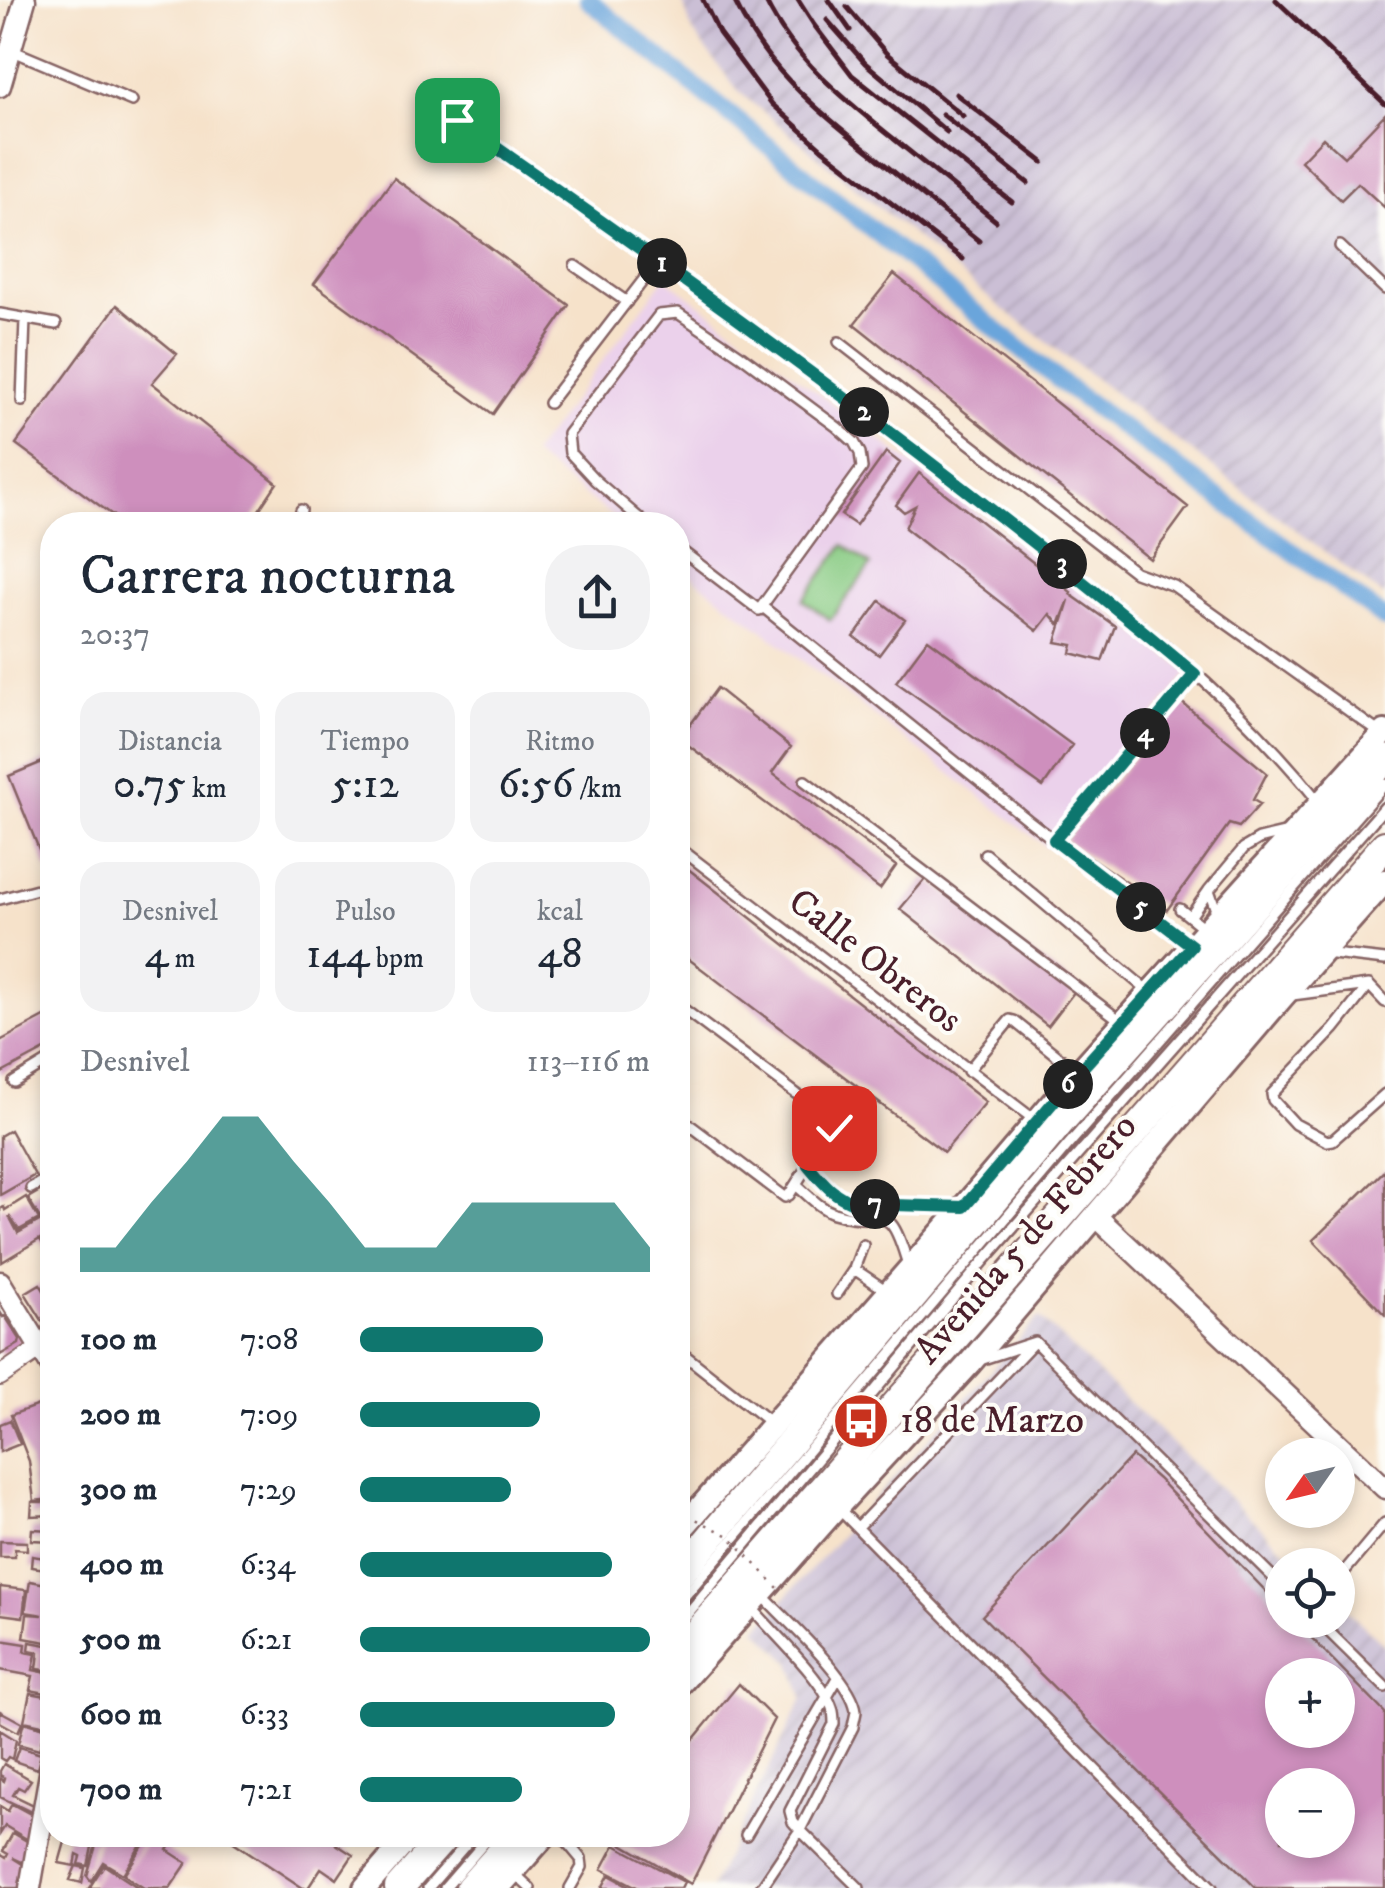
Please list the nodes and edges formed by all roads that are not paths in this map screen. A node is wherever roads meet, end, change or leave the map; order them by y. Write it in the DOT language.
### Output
graph roads {
  1 [pos="25,0"];
  2 [pos="7,49"];
  3 [pos="0,86"];
  4 [pos="132,101"];
  5 [pos="457,120"];
  6 [pos="1340,246"];
  7 [pos="658,260"];
  8 [pos="575,266"];
  9 [pos="1385,289"];
  10 [pos="627,302"];
  11 [pos="0,314"];
  12 [pos="25,319"];
  13 [pos="56,324"];
  14 [pos="839,342"];
  15 [pos="22,401"];
  16 [pos="549,403"];
  17 [pos="632,512"];
  18 [pos="690,557"];
  19 [pos="759,610"];
  20 [pos="1195,674"];
  21 [pos="1384,742"];
  22 [pos="804,781"];
  23 [pos="1385,784"];
  24 [pos="1320,804"];
  25 [pos="1385,806"];
  26 [pos="1296,830"];
  27 [pos="1054,840"];
  28 [pos="1385,845"];
  29 [pos="985,854"];
  30 [pos="690,856"];
  31 [pos="1385,881"];
  32 [pos="40,888"];
  33 [pos="1208,890"];
  34 [pos="0,899"];
  35 [pos="1180,909"];
  36 [pos="1202,927"];
  37 [pos="1322,952"];
  38 [pos="1385,960"];
  39 [pos="1368,985"];
  40 [pos="1150,993"];
  41 [pos="1283,996"];
  42 [pos="1385,1002"];
  43 [pos="690,1015"];
  44 [pos="1124,1022"];
  45 [pos="40,1066"];
  46 [pos="968,1071"];
  47 [pos="1078,1073"];
  48 [pos="14,1082"];
  49 [pos="1385,1094"];
  50 [pos="1036,1121"];
  51 [pos="690,1125"];
  52 [pos="808,1165"];
  53 [pos="40,1183"];
  54 [pos="796,1184"];
  55 [pos="31,1188"];
  56 [pos="964,1207"];
  57 [pos="1097,1216"];
  58 [pos="863,1245"];
  59 [pos="854,1269"];
  60 [pos="909,1270"];
  61 [pos="0,1282"];
  62 [pos="889,1293"];
  63 [pos="837,1294"];
  64 [pos="1035,1342"];
  65 [pos="40,1346"];
  66 [pos="40,1349"];
  67 [pos="690,1359"];
  68 [pos="970,1363"];
  69 [pos="0,1376"];
  70 [pos="773,1425"];
  71 [pos="1385,1488"];
  72 [pos="837,1507"];
  73 [pos="690,1519"];
  74 [pos="1385,1524"];
  75 [pos="858,1526"];
  76 [pos="1355,1559"];
  77 [pos="690,1562"];
  78 [pos="1265,1569"];
  79 [pos="690,1590"];
  80 [pos="762,1595"];
  81 [pos="690,1610"];
  82 [pos="1336,1638"];
  83 [pos="690,1640"];
  84 [pos="690,1673"];
  85 [pos="838,1678"];
  86 [pos="1385,1687"];
  87 [pos="826,1695"];
  88 [pos="800,1830"];
  89 [pos="40,1831"];
  90 [pos="746,1835"];
  91 [pos="401,1847"];
  92 [pos="435,1847"];
  93 [pos="464,1847"];
  94 [pos="481,1847"];
  95 [pos="506,1847"];
  96 [pos="534,1847"];
  97 [pos="571,1847"];
  98 [pos="505,1880"];
  99 [pos="30,1888"];
  100 [pos="365,1888"];
  101 [pos="399,1888"];
  102 [pos="428,1888"];
  103 [pos="445,1888"];
  104 [pos="470,1888"];
  105 [pos="530,1888"];
  106 [pos="570,1888"];
  107 [pos="761,1888"];
  108 [pos="859,1888"];
  109 [pos="1212,1888"];
  1 -- 2 [label="street"];
  2 -- 3 [label="street"];
  2 -- 4 [label="lane"];
  5 -- 7 [label="lane"];
  6 -- 9 [label="lane"];
  7 -- 10 [label="lane"];
  7 -- 20 [label="lane"];
  8 -- 10 [label="lane"];
  10 -- 16 [label="lane"];
  11 -- 12 [label="lane"];
  12 -- 13 [label="lane"];
  12 -- 15 [label="lane"];
  14 -- 21 [label="lane"];
  17 -- 19 [label="lane"];
  18 -- 19 [label="lane"];
  19 -- 27 [label="lane"];
  20 -- 24 [label="lane"];
  20 -- 27 [label="lane"];
  21 -- 24 [label="main road, Avenida 5 de Febrero"];
  21 -- 77 [label="highway, Avenida 5 de Febrero"];
  22 -- 44 [label="lane"];
  23 -- 79 [label="lane"];
  24 -- 26 [label="main road, Avenida 5 de Febrero"];
  25 -- 81 [label="lane"];
  26 -- 33 [label="lane"];
  26 -- 36 [label="main road, Avenida 5 de Febrero"];
  27 -- 36 [label="lane"];
  28 -- 83 [label="highway, Avenida 5 de Febrero"];
  29 -- 40 [label="lane"];
  30 -- 46 [label="lane, Calle Obreros"];
  31 -- 37 [label="main road, Avenida 5 de Febrero"];
  32 -- 34 [label="lane"];
  33 -- 36 [label="lane"];
  33 -- 36 [label="lane"];
  35 -- 36 [label="lane"];
  36 -- 40 [label="main road, Avenida 5 de Febrero"];
  37 -- 38 [label="lane"];
  37 -- 41 [label="main road, Avenida 5 de Febrero"];
  39 -- 41 [label="lane"];
  39 -- 42 [label="lane"];
  39 -- 49 [label="lane"];
  40 -- 44 [label="main road, Avenida 5 de Febrero"];
  41 -- 57 [label="main road, Avenida 5 de Febrero"];
  43 -- 52 [label="lane"];
  44 -- 47 [label="main road, Avenida 5 de Febrero"];
  45 -- 48 [label="lane"];
  46 -- 47 [label="lane"];
  46 -- 50 [label="lane, Calle Obreros"];
  47 -- 50 [label="main road, Avenida 5 de Febrero"];
  50 -- 56 [label="main road, Avenida 5 de Febrero"];
  51 -- 54 [label="lane"];
  52 -- 54 [label="lane"];
  52 -- 56 [label="lane"];
  53 -- 55 [label="lane"];
  54 -- 60 [label="lane"];
  56 -- 60 [label="main road, Avenida 5 de Febrero"];
  57 -- 68 [label="main road, Avenida 5 de Febrero"];
  57 -- 71 [label="street"];
  58 -- 59 [label="lane"];
  59 -- 62 [label="lane"];
  59 -- 63 [label="lane"];
  60 -- 62 [label="main road, Avenida 5 de Febrero"];
  61 -- 65 [label="street"];
  62 -- 70 [label="main road, Avenida 5 de Febrero"];
  64 -- 68 [label="lane"];
  64 -- 75 [label="lane"];
  64 -- 78 [label="lane"];
  66 -- 69 [label="street"];
  67 -- 70 [label="lane"];
  68 -- 72 [label="main road, Avenida 5 de Febrero"];
  70 -- 73 [label="main road, Avenida 5 de Febrero"];
  72 -- 75 [label="lane"];
  72 -- 80 [label="main road, Avenida 5 de Febrero"];
  74 -- 76 [label="lane"];
  75 -- 109 [label="lane"];
  80 -- 84 [label="main road, Avenida 5 de Febrero"];
  80 -- 85 [label="lane"];
  80 -- 87 [label="lane"];
  82 -- 86 [label="lane"];
  85 -- 87 [label="lane"];
  85 -- 88 [label="lane"];
  87 -- 88 [label="lane"];
  87 -- 90 [label="lane"];
  88 -- 107 [label="lane"];
  88 -- 108 [label="lane"];
  89 -- 99 [label="street"];
  91 -- 100 [label="main road"];
  92 -- 101 [label="highway"];
  93 -- 102 [label="lane"];
  94 -- 103 [label="lane"];
  95 -- 104 [label="highway"];
  96 -- 98 [label="main road"];
  97 -- 106 [label="lane"];
  98 -- 105 [label="lane"];
}
